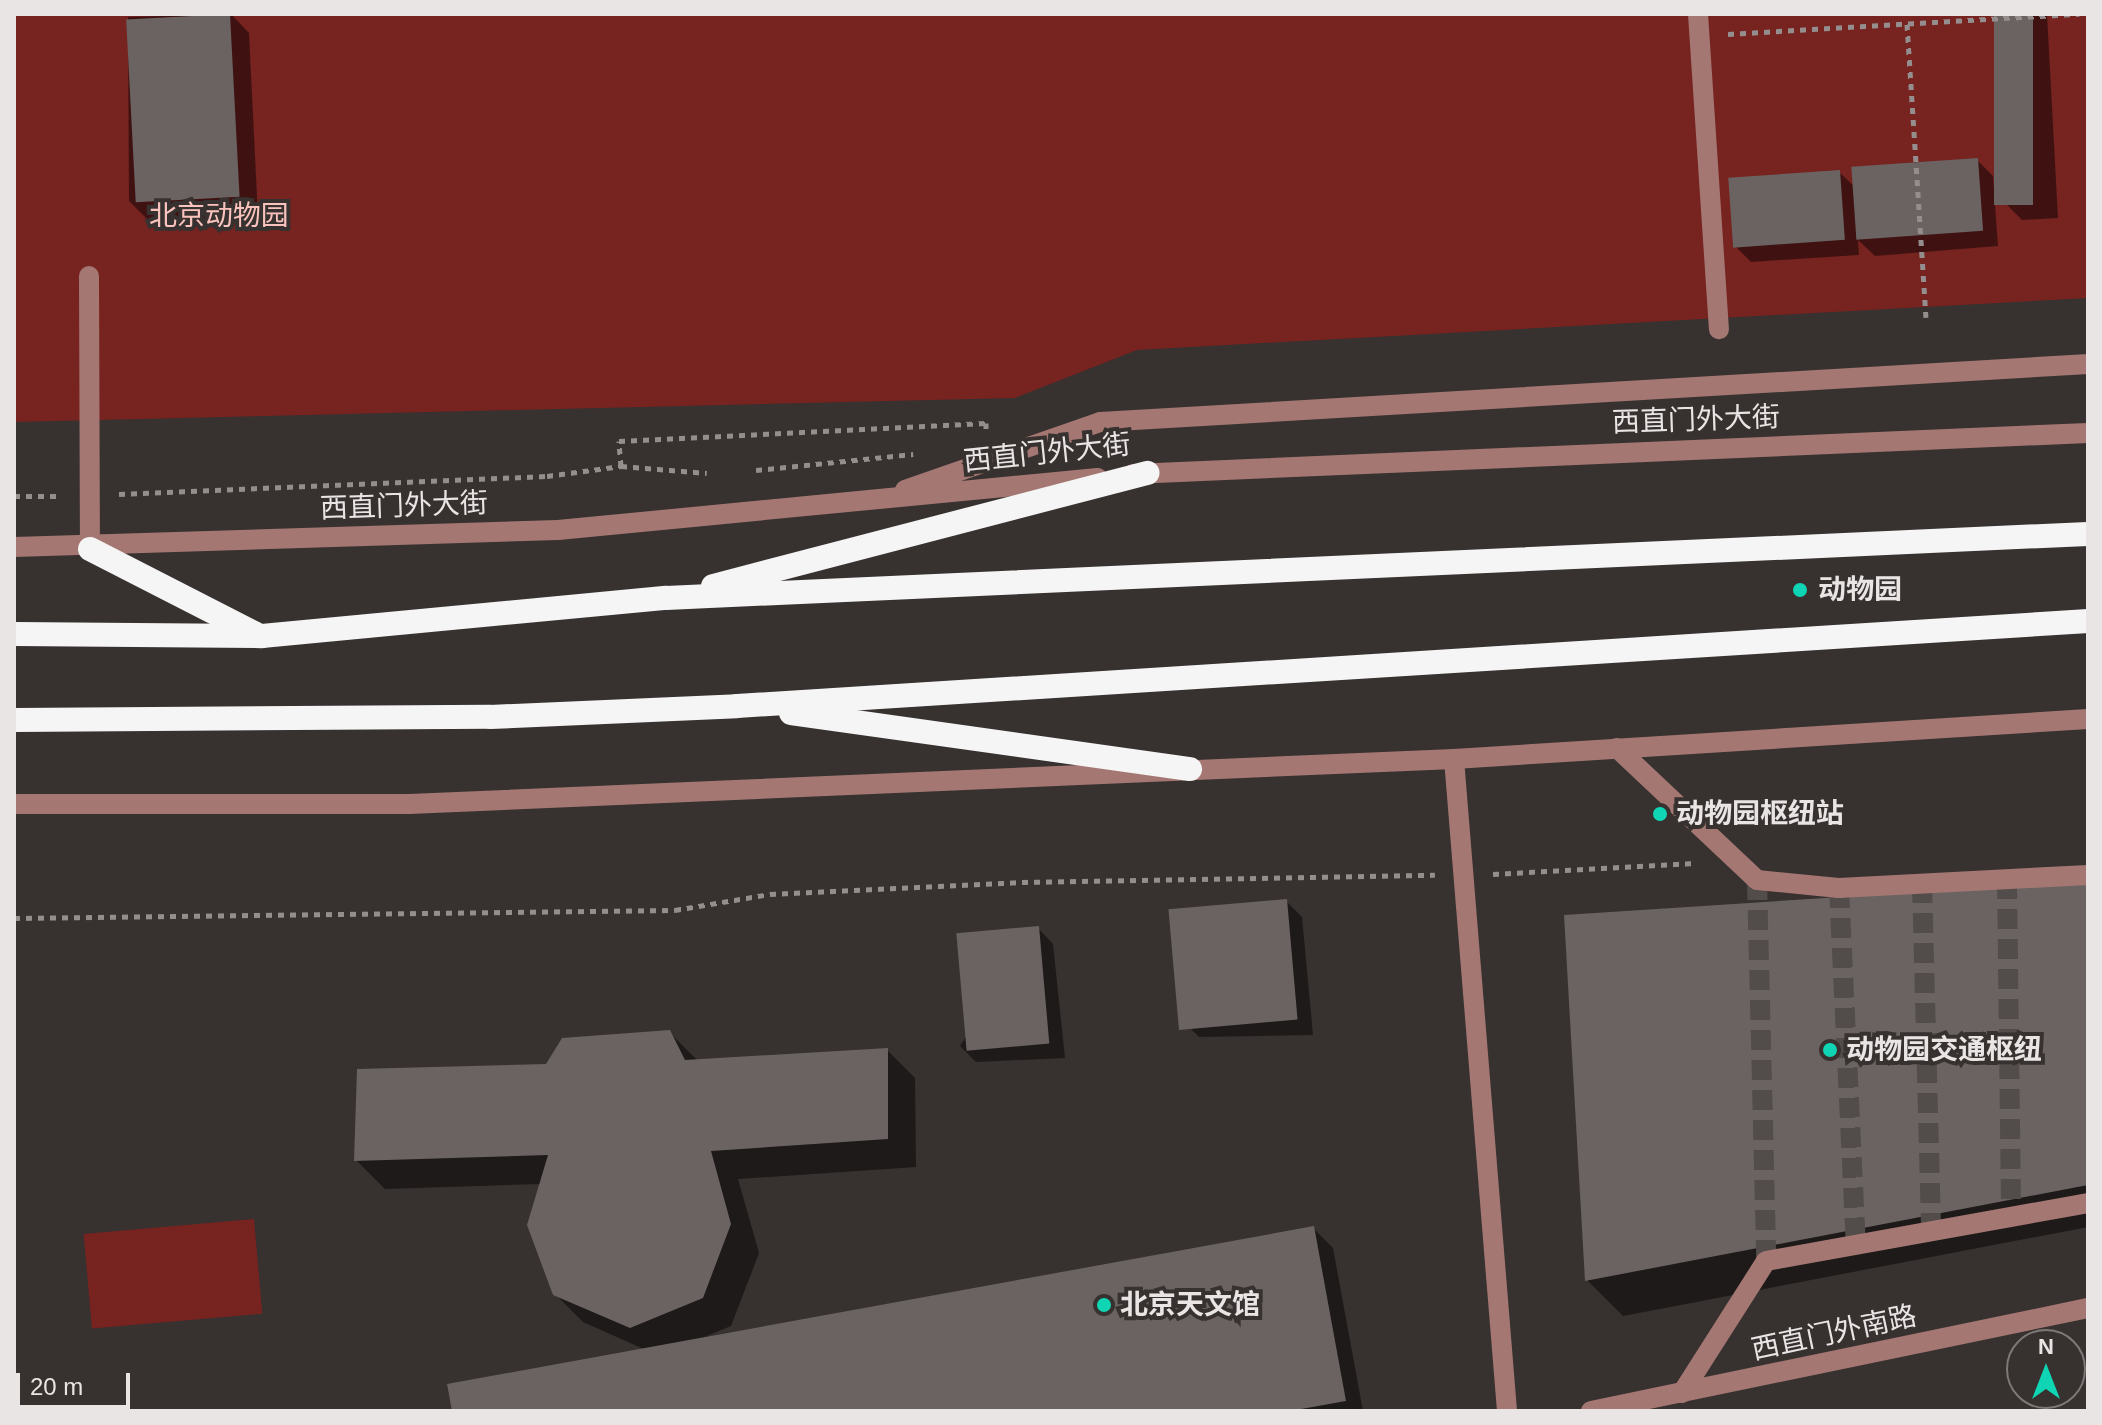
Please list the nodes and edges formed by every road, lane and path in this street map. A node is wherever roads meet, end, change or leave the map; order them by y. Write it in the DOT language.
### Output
graph roads {
  1 [pos="1698,14"];
  2 [pos="2079,14"];
  3 [pos="1907,24"];
  4 [pos="1698,36"];
  5 [pos="89,276"];
  6 [pos="1926,317"];
  7 [pos="1719,329"];
  8 [pos="2088,364"];
  9 [pos="2088,433"];
  10 [pos="986,446"];
  11 [pos="925,452"];
  12 [pos="621,466"];
  13 [pos="756,470"];
  14 [pos="707,473"];
  15 [pos="1148,473"];
  16 [pos="14,496"];
  17 [pos="90,496"];
  18 [pos="884,498"];
  19 [pos="2088,534"];
  20 [pos="14,547"];
  21 [pos="90,549"];
  22 [pos="666,598"];
  23 [pos="2088,621"];
  24 [pos="14,634"];
  25 [pos="262,636"];
  26 [pos="737,706"];
  27 [pos="2088,719"];
  28 [pos="14,720"];
  29 [pos="2088,725"];
  30 [pos="2052,727"];
  31 [pos="1617,748"];
  32 [pos="1454,759"];
  33 [pos="1190,769"];
  34 [pos="14,804"];
  35 [pos="2088,875"];
  36 [pos="1022,882"];
  37 [pos="14,918"];
  38 [pos="2088,1203"];
  39 [pos="2088,1308"];
  40 [pos="1682,1393"];
  41 [pos="1507,1411"];
  42 [pos="1591,1411"];
  1 -- 4 [label="street"];
  2 -- 3 [label="path"];
  3 -- 4 [label="path"];
  3 -- 6 [label="path"];
  4 -- 7 [label="street"];
  5 -- 17 [label="street"];
  8 -- 18 [label="street"];
  9 -- 15 [label="street, 西直门外大街"];
  10 -- 12 [label="path"];
  11 -- 13 [label="path"];
  12 -- 14 [label="path"];
  12 -- 17 [label="path"];
  15 -- 18 [label="street, 西直门外大街"];
  15 -- 22 [label="highway"];
  16 -- 17 [label="path"];
  17 -- 21 [label="street"];
  18 -- 21 [label="street, 西直门外大街"];
  19 -- 22 [label="highway"];
  20 -- 21 [label="street, 西直门外大街"];
  21 -- 25 [label="highway"];
  22 -- 25 [label="highway"];
  23 -- 26 [label="highway"];
  24 -- 25 [label="highway"];
  26 -- 28 [label="highway"];
  26 -- 33 [label="highway"];
  27 -- 30 [label="street"];
  29 -- 30 [label="street"];
  30 -- 31 [label="street"];
  31 -- 32 [label="street"];
  31 -- 35 [label="street"];
  32 -- 33 [label="street"];
  32 -- 41 [label="street"];
  33 -- 34 [label="street"];
  36 -- 37 [label="path"];
  38 -- 40 [label="street"];
  39 -- 40 [label="street, 西直门外南路"];
  40 -- 42 [label="street, 西直门外南路"];
}
